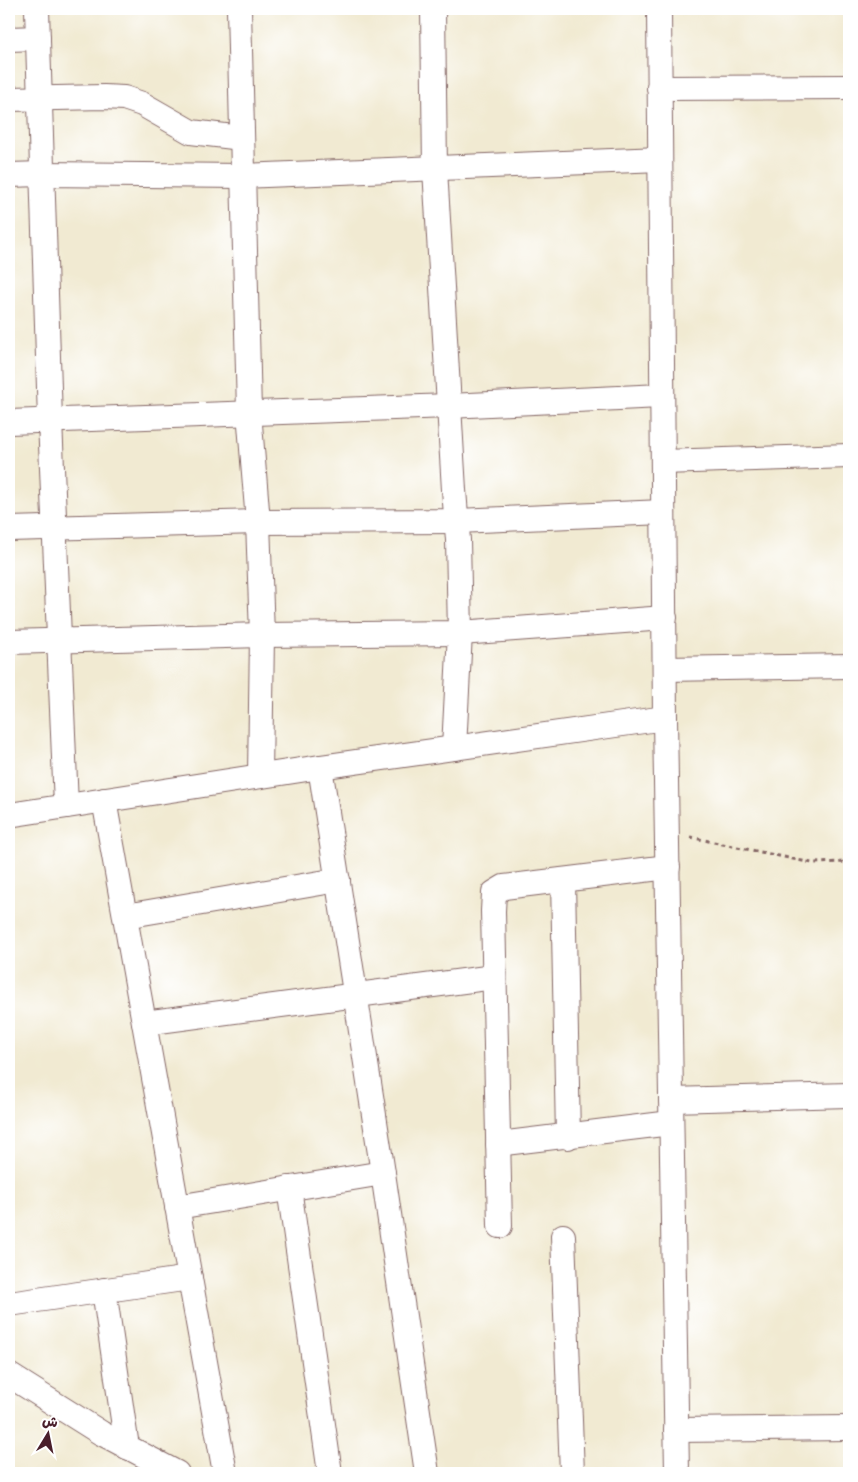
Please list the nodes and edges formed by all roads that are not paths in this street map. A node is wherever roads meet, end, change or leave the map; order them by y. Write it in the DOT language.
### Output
graph roads {
  1 [pos="37,9"];
  2 [pos="239,9"];
  3 [pos="433,9"];
  4 [pos="659,9"];
  5 [pos="38,38"];
  6 [pos="9,39"];
  7 [pos="849,87"];
  8 [pos="659,88"];
  9 [pos="9,99"];
  10 [pos="39,99"];
  11 [pos="242,138"];
  12 [pos="660,159"];
  13 [pos="434,169"];
  14 [pos="42,174"];
  15 [pos="9,175"];
  16 [pos="243,176"];
  17 [pos="662,396"];
  18 [pos="448,406"];
  19 [pos="249,412"];
  20 [pos="50,420"];
  21 [pos="9,422"];
  22 [pos="849,456"];
  23 [pos="663,462"];
  24 [pos="663,512"];
  25 [pos="457,521"];
  26 [pos="258,522"];
  27 [pos="54,528"];
  28 [pos="9,529"];
  29 [pos="665,618"];
  30 [pos="460,633"];
  31 [pos="262,635"];
  32 [pos="9,642"];
  33 [pos="59,642"];
  34 [pos="849,666"];
  35 [pos="665,669"];
  36 [pos="665,718"];
  37 [pos="454,748"];
  38 [pos="320,767"];
  39 [pos="260,776"];
  40 [pos="104,800"];
  41 [pos="66,806"];
  42 [pos="9,815"];
  43 [pos="668,867"];
  44 [pos="338,880"];
  45 [pos="563,880"];
  46 [pos="125,916"];
  47 [pos="494,977"];
  48 [pos="355,995"];
  49 [pos="144,1024"];
  50 [pos="849,1095"];
  51 [pos="671,1100"];
  52 [pos="671,1123"];
  53 [pos="568,1137"];
  54 [pos="498,1144"];
  55 [pos="383,1173"];
  56 [pos="289,1188"];
  57 [pos="177,1207"];
  58 [pos="500,1226"];
  59 [pos="563,1236"];
  60 [pos="190,1278"];
  61 [pos="104,1290"];
  62 [pos="9,1304"];
  63 [pos="9,1376"];
  64 [pos="849,1428"];
  65 [pos="676,1430"];
  66 [pos="127,1447"];
  67 [pos="177,1473"];
  68 [pos="225,1473"];
  69 [pos="330,1473"];
  70 [pos="427,1473"];
  71 [pos="572,1473"];
  72 [pos="677,1473"];
  1 -- 5 [label="street"];
  2 -- 11 [label="street"];
  3 -- 13 [label="street"];
  4 -- 8 [label="street"];
  5 -- 6 [label="street"];
  5 -- 10 [label="street"];
  7 -- 8 [label="street"];
  8 -- 12 [label="street"];
  9 -- 10 [label="street"];
  10 -- 11 [label="street"];
  10 -- 14 [label="street"];
  11 -- 16 [label="street"];
  12 -- 13 [label="street"];
  12 -- 17 [label="street"];
  13 -- 16 [label="street"];
  13 -- 18 [label="street"];
  14 -- 15 [label="street"];
  14 -- 16 [label="street"];
  14 -- 20 [label="street"];
  16 -- 19 [label="street"];
  17 -- 18 [label="street"];
  17 -- 23 [label="street"];
  18 -- 19 [label="street"];
  18 -- 25 [label="street"];
  19 -- 20 [label="street"];
  19 -- 26 [label="street"];
  20 -- 21 [label="street"];
  20 -- 27 [label="street"];
  22 -- 23 [label="street"];
  23 -- 24 [label="street"];
  24 -- 25 [label="street"];
  24 -- 29 [label="street"];
  25 -- 26 [label="street"];
  25 -- 30 [label="street"];
  26 -- 27 [label="street"];
  26 -- 31 [label="street"];
  27 -- 28 [label="street"];
  27 -- 33 [label="street"];
  29 -- 30 [label="street"];
  29 -- 35 [label="street"];
  30 -- 31 [label="street"];
  30 -- 37 [label="street"];
  31 -- 33 [label="street"];
  31 -- 39 [label="street"];
  32 -- 33 [label="street"];
  33 -- 41 [label="street"];
  34 -- 35 [label="street"];
  35 -- 36 [label="street"];
  36 -- 37 [label="street"];
  36 -- 43 [label="street"];
  37 -- 38 [label="street"];
  38 -- 39 [label="street"];
  38 -- 44 [label="street"];
  39 -- 40 [label="street"];
  40 -- 41 [label="street"];
  40 -- 46 [label="street"];
  41 -- 42 [label="street"];
  43 -- 45 [label="street"];
  43 -- 51 [label="street"];
  44 -- 46 [label="street"];
  44 -- 48 [label="street"];
  45 -- 47 [label="street"];
  45 -- 53 [label="street"];
  46 -- 49 [label="street"];
  47 -- 48 [label="street"];
  47 -- 54 [label="street"];
  48 -- 49 [label="street"];
  48 -- 55 [label="street"];
  49 -- 57 [label="street"];
  50 -- 51 [label="street"];
  51 -- 52 [label="street"];
  52 -- 53 [label="street"];
  52 -- 65 [label="street"];
  53 -- 54 [label="street"];
  54 -- 58 [label="street"];
  55 -- 56 [label="street"];
  55 -- 70 [label="street"];
  56 -- 57 [label="street"];
  56 -- 69 [label="street"];
  57 -- 60 [label="street"];
  59 -- 71 [label="street"];
  60 -- 61 [label="street"];
  60 -- 68 [label="street"];
  61 -- 62 [label="street"];
  61 -- 66 [label="street"];
  63 -- 66 [label="street"];
  64 -- 65 [label="street"];
  65 -- 72 [label="street"];
  66 -- 67 [label="street"];
}
